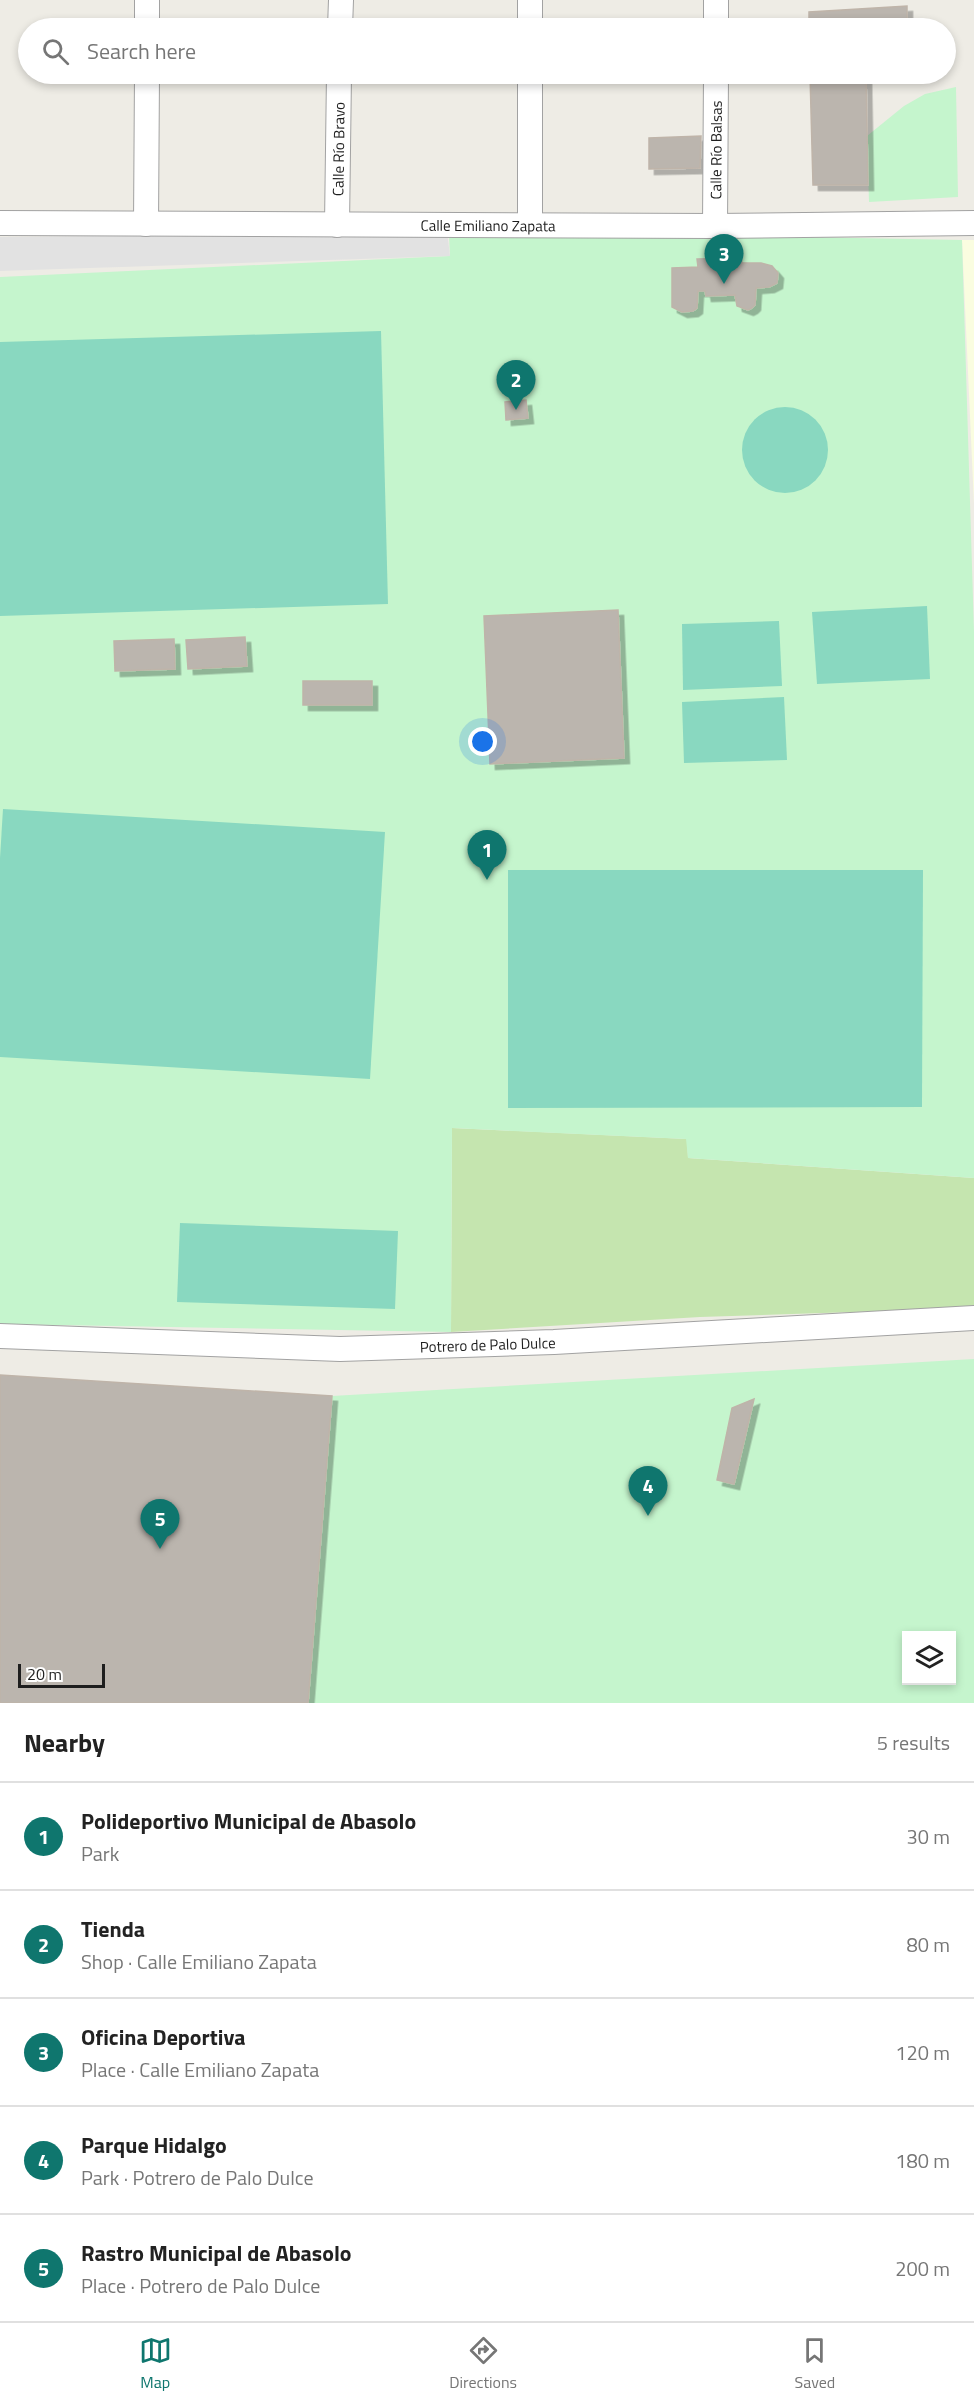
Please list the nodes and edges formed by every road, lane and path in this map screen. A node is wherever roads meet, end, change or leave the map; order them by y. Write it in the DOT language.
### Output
graph roads {
  1 [pos="147,0"];
  2 [pos="341,0"];
  3 [pos="530,0"];
  4 [pos="716,0"];
  5 [pos="147,18"];
  6 [pos="340,18"];
  7 [pos="530,18"];
  8 [pos="716,18"];
  9 [pos="147,84"];
  10 [pos="339,84"];
  11 [pos="530,84"];
  12 [pos="716,84"];
  13 [pos="0,223"];
  14 [pos="974,223"];
  15 [pos="146,224"];
  16 [pos="337,225"];
  17 [pos="530,225"];
  18 [pos="715,226"];
  19 [pos="974,1318"];
  20 [pos="0,1336"];
  1 -- 5 [label="street"];
  2 -- 6 [label="street"];
  3 -- 7 [label="street"];
  4 -- 8 [label="street"];
  9 -- 15 [label="street"];
  10 -- 16 [label="street, Calle Río Bravo"];
  11 -- 17 [label="street"];
  12 -- 18 [label="street, Calle Río Balsas"];
  13 -- 15 [label="street, Calle Emiliano Zapata"];
  14 -- 18 [label="street, Calle Emiliano Zapata"];
  15 -- 16 [label="street, Calle Emiliano Zapata"];
  16 -- 17 [label="street, Calle Emiliano Zapata"];
  17 -- 18 [label="street, Calle Emiliano Zapata"];
  19 -- 20 [label="street, Potrero de Palo Dulce"];
}
